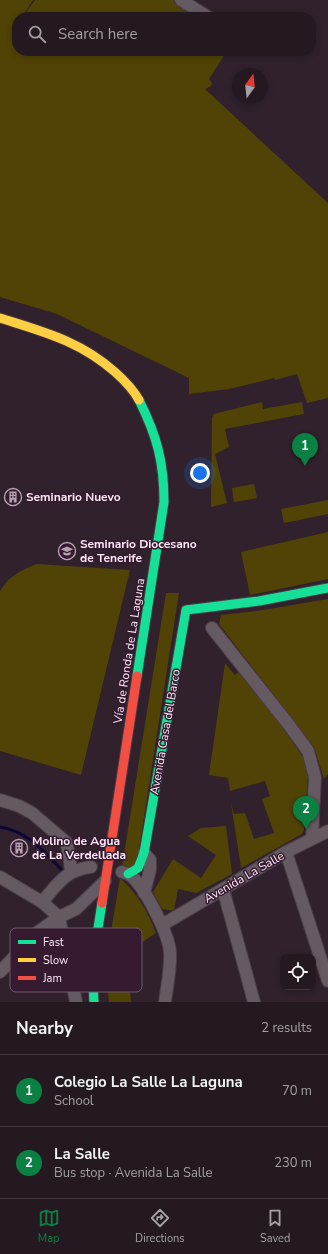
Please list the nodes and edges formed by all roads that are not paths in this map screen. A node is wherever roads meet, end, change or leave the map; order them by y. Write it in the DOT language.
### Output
graph roads {
  1 [pos="182,0"];
  2 [pos="200,12"];
  3 [pos="0,318"];
  4 [pos="328,588"];
  5 [pos="212,628"];
  6 [pos="0,800"];
  7 [pos="328,831"];
  8 [pos="312,839"];
  9 [pos="286,852"];
  10 [pos="144,853"];
  11 [pos="90,867"];
  12 [pos="71,872"];
  13 [pos="125,873"];
  14 [pos="0,877"];
  15 [pos="104,881"];
  16 [pos="223,889"];
  17 [pos="144,893"];
  18 [pos="42,902"];
  19 [pos="59,917"];
  20 [pos="162,925"];
  21 [pos="44,928"];
  22 [pos="61,928"];
  23 [pos="97,928"];
  24 [pos="10,961"];
  25 [pos="0,972"];
  26 [pos="328,981"];
  27 [pos="74,992"];
  28 [pos="92,992"];
  29 [pos="76,1002"];
  30 [pos="94,1002"];
  31 [pos="165,1002"];
  32 [pos="254,1002"];
  1 -- 2 [label="street"];
  3 -- 15 [label="main road, Vía de Ronda de La Laguna"];
  4 -- 10 [label="main road, Avenida Casa del Barco"];
  5 -- 8 [label="street"];
  6 -- 12 [label="street"];
  7 -- 8 [label="street, Avenida La Salle"];
  8 -- 9 [label="street, Avenida La Salle"];
  9 -- 16 [label="street, Avenida La Salle"];
  9 -- 26 [label="street"];
  10 -- 13 [label="main road, Avenida Casa del Barco"];
  10 -- 17 [label="street, Avenida Casa del Barco"];
  11 -- 12 [label="street"];
  12 -- 18 [label="street"];
  13 -- 17 [label="street"];
  14 -- 18 [label="street"];
  15 -- 19 [label="street"];
  15 -- 23 [label="main road, Vía de Ronda de La Laguna"];
  16 -- 20 [label="street, Avenida La Salle"];
  16 -- 32 [label="street"];
  17 -- 20 [label="street"];
  18 -- 19 [label="street"];
  19 -- 21 [label="street"];
  19 -- 22 [label="street"];
  20 -- 31 [label="street"];
  24 -- 25 [label="street"];
  27 -- 29 [label="street"];
  28 -- 30 [label="main road, Vía de Ronda de La Laguna"];
}
